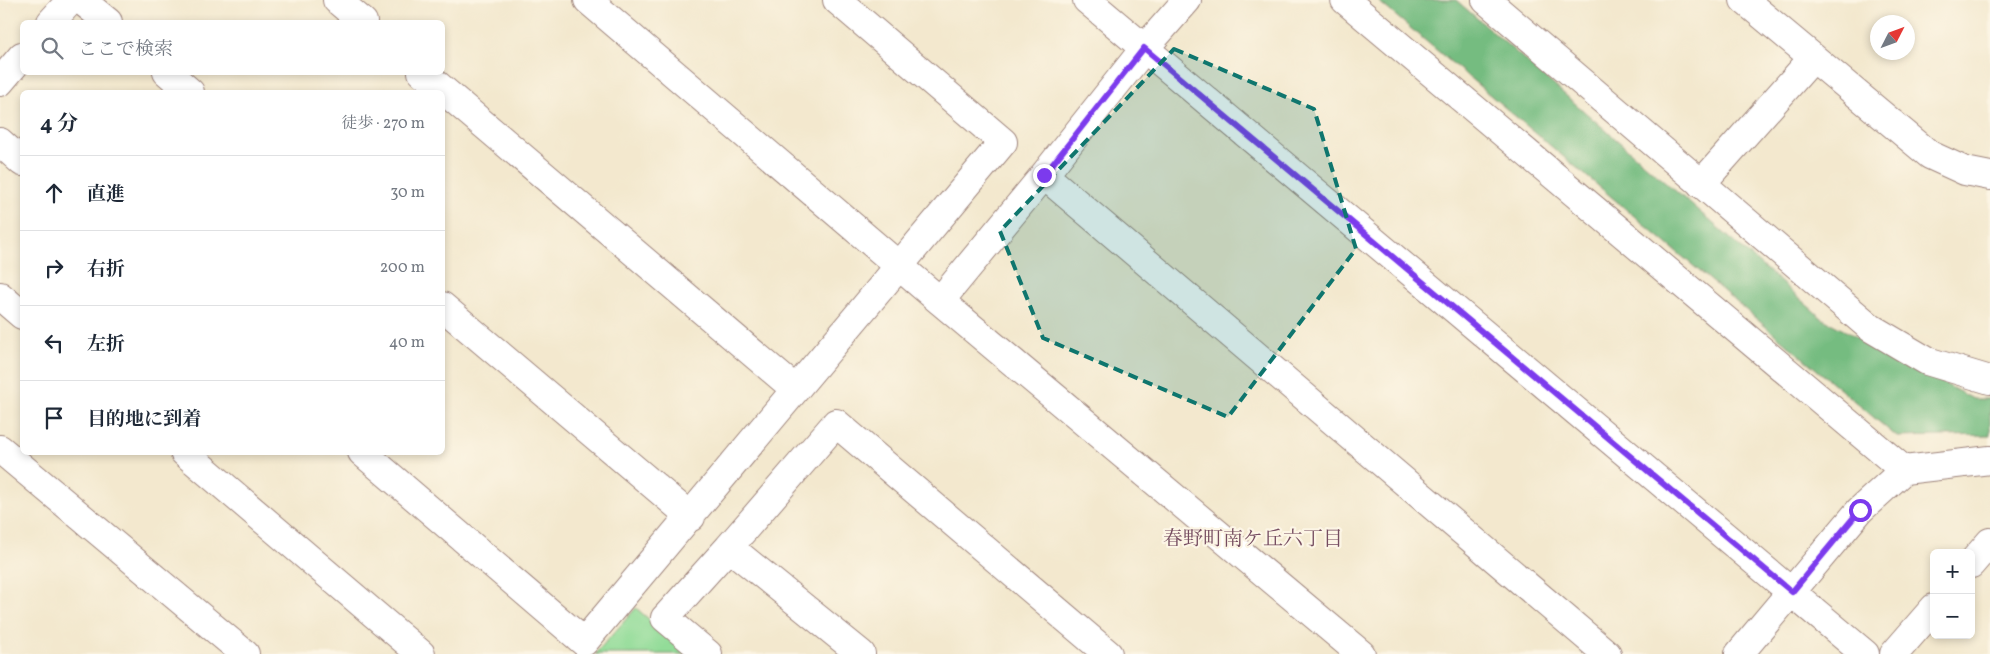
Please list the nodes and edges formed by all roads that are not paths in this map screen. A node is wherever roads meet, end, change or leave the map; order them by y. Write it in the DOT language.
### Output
graph roads {
  1 [pos="71,0"];
  2 [pos="81,0"];
  3 [pos="337,0"];
  4 [pos="588,0"];
  5 [pos="836,0"];
  6 [pos="1087,0"];
  7 [pos="1187,0"];
  8 [pos="1345,0"];
  9 [pos="1486,0"];
  10 [pos="1744,0"];
  11 [pos="54,20"];
  12 [pos="106,20"];
  13 [pos="361,20"];
  14 [pos="1144,48"];
  15 [pos="20,58"];
  16 [pos="1812,59"];
  17 [pos="170,75"];
  18 [pos="426,75"];
  19 [pos="0,82"];
  20 [pos="188,90"];
  21 [pos="443,90"];
  22 [pos="445,91"];
  23 [pos="0,142"];
  24 [pos="20,160"];
  25 [pos="1044,175"];
  26 [pos="1990,176"];
  27 [pos="1701,184"];
  28 [pos="900,266"];
  29 [pos="0,296"];
  30 [pos="940,301"];
  31 [pos="445,309"];
  32 [pos="20,313"];
  33 [pos="1990,380"];
  34 [pos="795,388"];
  35 [pos="0,448"];
  36 [pos="188,455"];
  37 [pos="366,455"];
  38 [pos="1990,460"];
  39 [pos="1904,470"];
  40 [pos="690,517"];
  41 [pos="1990,542"];
  42 [pos="729,547"];
  43 [pos="1975,559"];
  44 [pos="1792,592"];
  45 [pos="1930,613"];
  46 [pos="245,654"];
  47 [pos="421,654"];
  48 [pos="708,654"];
  49 [pos="861,654"];
  50 [pos="1108,654"];
  51 [pos="1361,654"];
  52 [pos="1607,654"];
  53 [pos="1739,654"];
  54 [pos="1865,654"];
  55 [pos="1894,654"];
  1 -- 11 [label="street"];
  2 -- 12 [label="street"];
  3 -- 13 [label="street"];
  4 -- 28 [label="street"];
  5 -- 28 [label="street"];
  6 -- 14 [label="street"];
  7 -- 14 [label="street"];
  8 -- 39 [label="street"];
  9 -- 27 [label="street"];
  10 -- 16 [label="street"];
  14 -- 25 [label="street"];
  14 -- 44 [label="street"];
  15 -- 19 [label="street"];
  16 -- 26 [label="street"];
  16 -- 27 [label="street"];
  17 -- 20 [label="street"];
  18 -- 21 [label="street"];
  22 -- 34 [label="street"];
  23 -- 24 [label="street"];
  25 -- 30 [label="street"];
  25 -- 52 [label="street"];
  27 -- 33 [label="street"];
  28 -- 30 [label="street"];
  28 -- 34 [label="street"];
  29 -- 32 [label="street"];
  30 -- 51 [label="street"];
  31 -- 40 [label="street"];
  34 -- 40 [label="street"];
  35 -- 46 [label="street"];
  36 -- 47 [label="street"];
  37 -- 40 [label="street"];
  38 -- 39 [label="street"];
  39 -- 44 [label="street"];
  41 -- 43 [label="street"];
  42 -- 48 [label="street"];
  42 -- 49 [label="street"];
  42 -- 50 [label="street"];
  44 -- 53 [label="street"];
  44 -- 54 [label="street"];
  45 -- 55 [label="street"];
}
